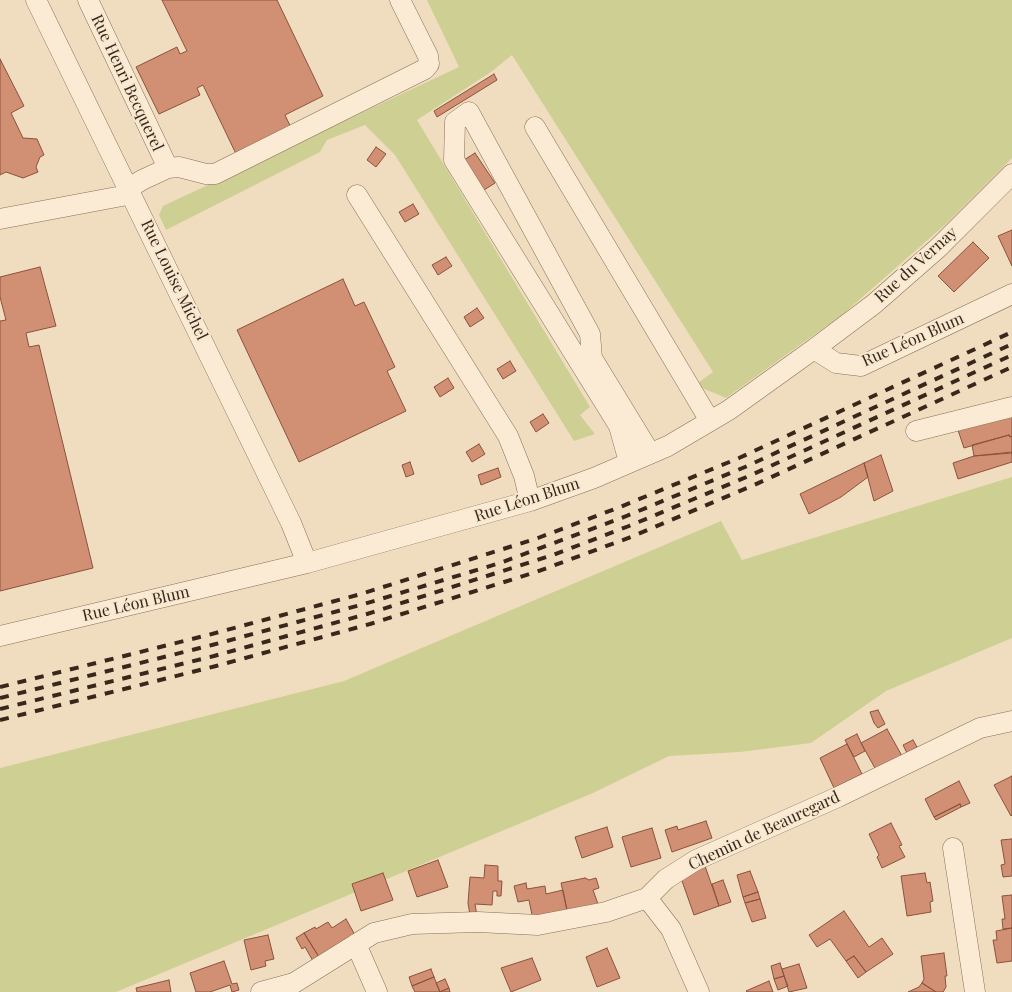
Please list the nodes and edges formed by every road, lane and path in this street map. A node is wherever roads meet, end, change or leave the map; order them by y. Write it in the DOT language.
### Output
graph roads {
  1 [pos="36,0"];
  2 [pos="88,0"];
  3 [pos="400,0"];
  4 [pos="534,127"];
  5 [pos="168,168"];
  6 [pos="1012,174"];
  7 [pos="129,188"];
  8 [pos="357,195"];
  9 [pos="0,219"];
  10 [pos="1012,294"];
  11 [pos="814,349"];
  12 [pos="1012,407"];
  13 [pos="710,421"];
  14 [pos="916,431"];
  15 [pos="650,453"];
  16 [pos="629,462"];
  17 [pos="530,500"];
  18 [pos="307,563"];
  19 [pos="0,636"];
  20 [pos="1012,721"];
  21 [pos="953,848"];
  22 [pos="647,898"];
  23 [pos="356,944"];
  24 [pos="261,992"];
  25 [pos="377,992"];
  26 [pos="699,992"];
  27 [pos="976,992"];
  1 -- 7 [label="street, Rue Louise Michel"];
  2 -- 5 [label="street, Rue Henri Becquerel"];
  3 -- 5 [label="street"];
  4 -- 13 [label="street"];
  5 -- 7 [label="street, Rue Henri Becquerel"];
  6 -- 11 [label="street, Rue du Vernay"];
  7 -- 9 [label="street, Rue Henri Becquerel"];
  7 -- 18 [label="street, Rue Louise Michel"];
  8 -- 17 [label="street"];
  10 -- 11 [label="street, Rue Léon Blum"];
  11 -- 13 [label="street, Rue Léon Blum"];
  12 -- 14 [label="street"];
  13 -- 15 [label="street, Rue Léon Blum"];
  15 -- 16 [label="street, Rue Léon Blum"];
  15 -- 16 [label="street"];
  16 -- 17 [label="street, Rue Léon Blum"];
  17 -- 18 [label="street, Rue Léon Blum"];
  18 -- 19 [label="street, Rue Léon Blum"];
  20 -- 22 [label="street, Chemin de Beauregard"];
  21 -- 27 [label="street"];
  22 -- 23 [label="street, Chemin de Beauregard"];
  22 -- 26 [label="street"];
  23 -- 24 [label="street, Chemin de Beauregard"];
  23 -- 25 [label="street"];
}
